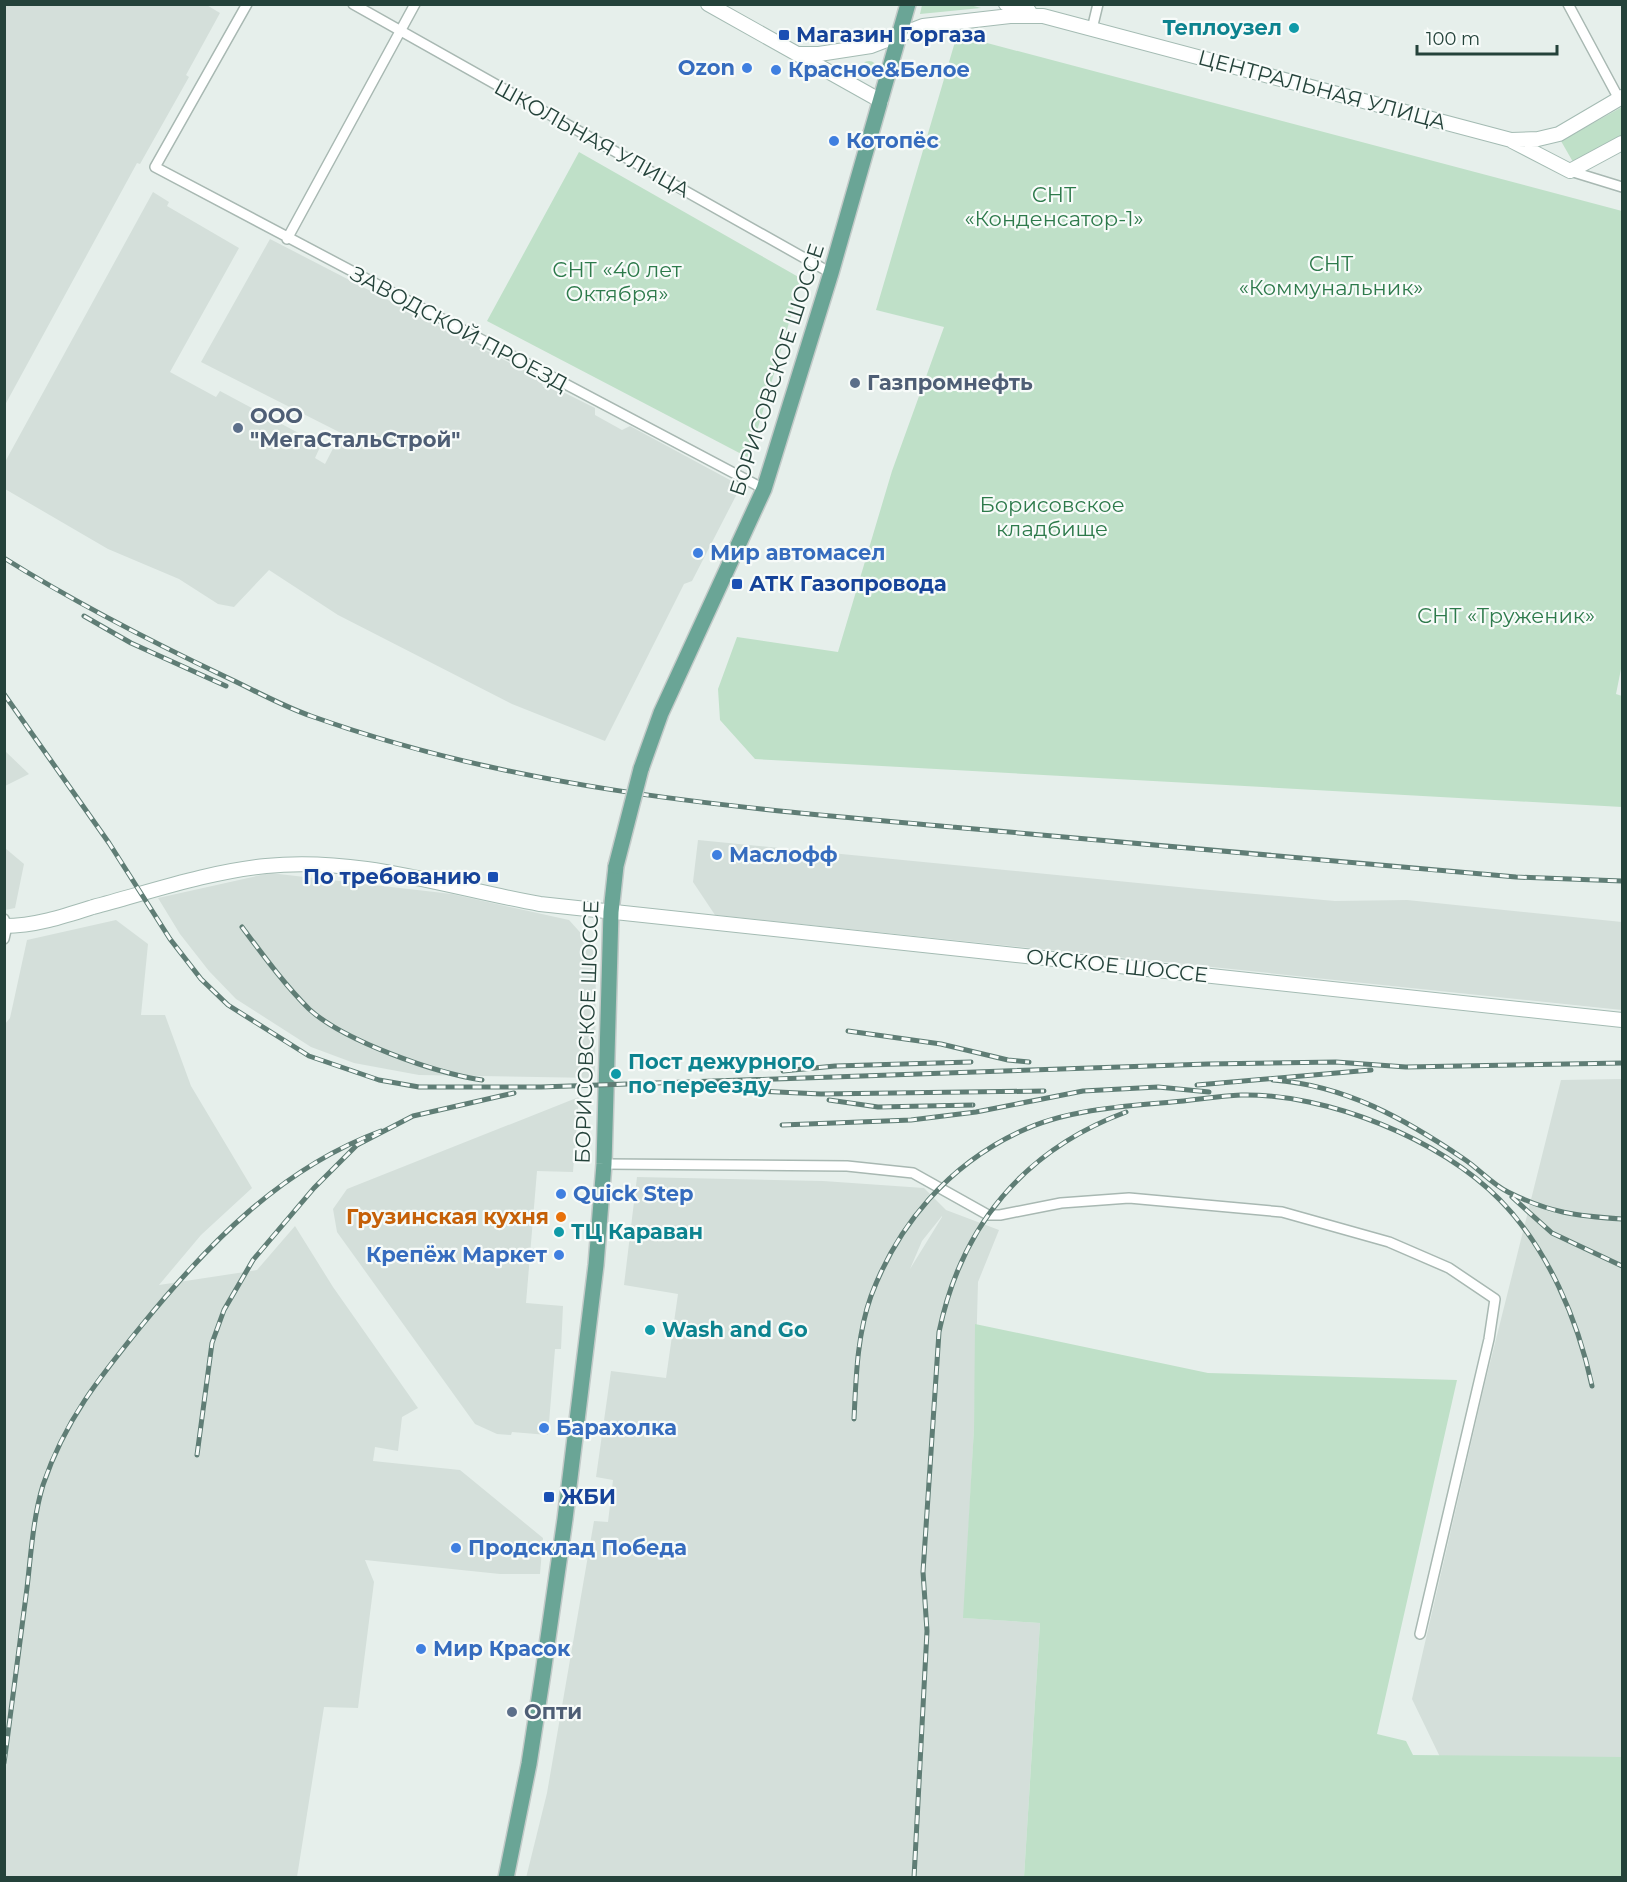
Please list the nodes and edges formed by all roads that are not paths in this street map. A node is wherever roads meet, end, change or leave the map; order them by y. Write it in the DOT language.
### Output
graph roads {
  1 [pos="247,4"];
  2 [pos="353,4"];
  3 [pos="415,4"];
  4 [pos="708,4"];
  5 [pos="908,4"];
  6 [pos="1006,4"];
  7 [pos="1098,4"];
  8 [pos="1568,4"];
  9 [pos="1042,16"];
  10 [pos="1092,29"];
  11 [pos="400,31"];
  12 [pos="900,36"];
  13 [pos="797,54"];
  14 [pos="1621,98"];
  15 [pos="881,101"];
  16 [pos="1559,134"];
  17 [pos="1511,140"];
  18 [pos="1623,143"];
  19 [pos="1555,165"];
  20 [pos="1570,171"];
  21 [pos="1623,187"];
  22 [pos="287,239"];
  23 [pos="831,273"];
  24 [pos="764,489"];
  25 [pos="611,912"];
  26 [pos="5,928"];
  27 [pos="1623,1020"];
  28 [pos="604,1164"];
  29 [pos="1420,1634"];
  30 [pos="506,1878"];
  1 -- 22 [label="street, ЗАВОДСКОЙ ПРОЕЗД"];
  2 -- 11 [label="street, ШКОЛЬНАЯ УЛИЦА"];
  3 -- 11 [label="street"];
  4 -- 13 [label="street"];
  5 -- 12 [label="main road, БОРИСОВСКОЕ ШОССЕ"];
  6 -- 9 [label="street"];
  7 -- 10 [label="street"];
  8 -- 14 [label="street"];
  9 -- 10 [label="street, ЦЕНТРАЛЬНАЯ УЛИЦА"];
  9 -- 12 [label="street, ЦЕНТРАЛЬНАЯ УЛИЦА"];
  10 -- 17 [label="street, ЦЕНТРАЛЬНАЯ УЛИЦА"];
  11 -- 22 [label="street"];
  11 -- 23 [label="street, ШКОЛЬНАЯ УЛИЦА"];
  12 -- 13 [label="street, ЦЕНТРАЛЬНАЯ УЛИЦА"];
  12 -- 15 [label="main road, БОРИСОВСКОЕ ШОССЕ"];
  13 -- 15 [label="street"];
  14 -- 16 [label="street, ЦЕНТРАЛЬНАЯ УЛИЦА"];
  15 -- 23 [label="main road, БОРИСОВСКОЕ ШОССЕ"];
  16 -- 17 [label="street, ЦЕНТРАЛЬНАЯ УЛИЦА"];
  16 -- 19 [label="street"];
  17 -- 19 [label="street"];
  18 -- 20 [label="street"];
  19 -- 20 [label="street"];
  20 -- 21 [label="street"];
  22 -- 24 [label="street, ЗАВОДСКОЙ ПРОЕЗД"];
  23 -- 24 [label="main road, БОРИСОВСКОЕ ШОССЕ"];
  24 -- 25 [label="main road, БОРИСОВСКОЕ ШОССЕ, bridge"];
  25 -- 26 [label="street, ОКСКОЕ ШОССЕ"];
  25 -- 27 [label="street, ОКСКОЕ ШОССЕ"];
  25 -- 28 [label="main road, БОРИСОВСКОЕ ШОССЕ"];
  28 -- 29 [label="street"];
  28 -- 30 [label="main road, БОРИСОВСКОЕ ШОССЕ"];
}
